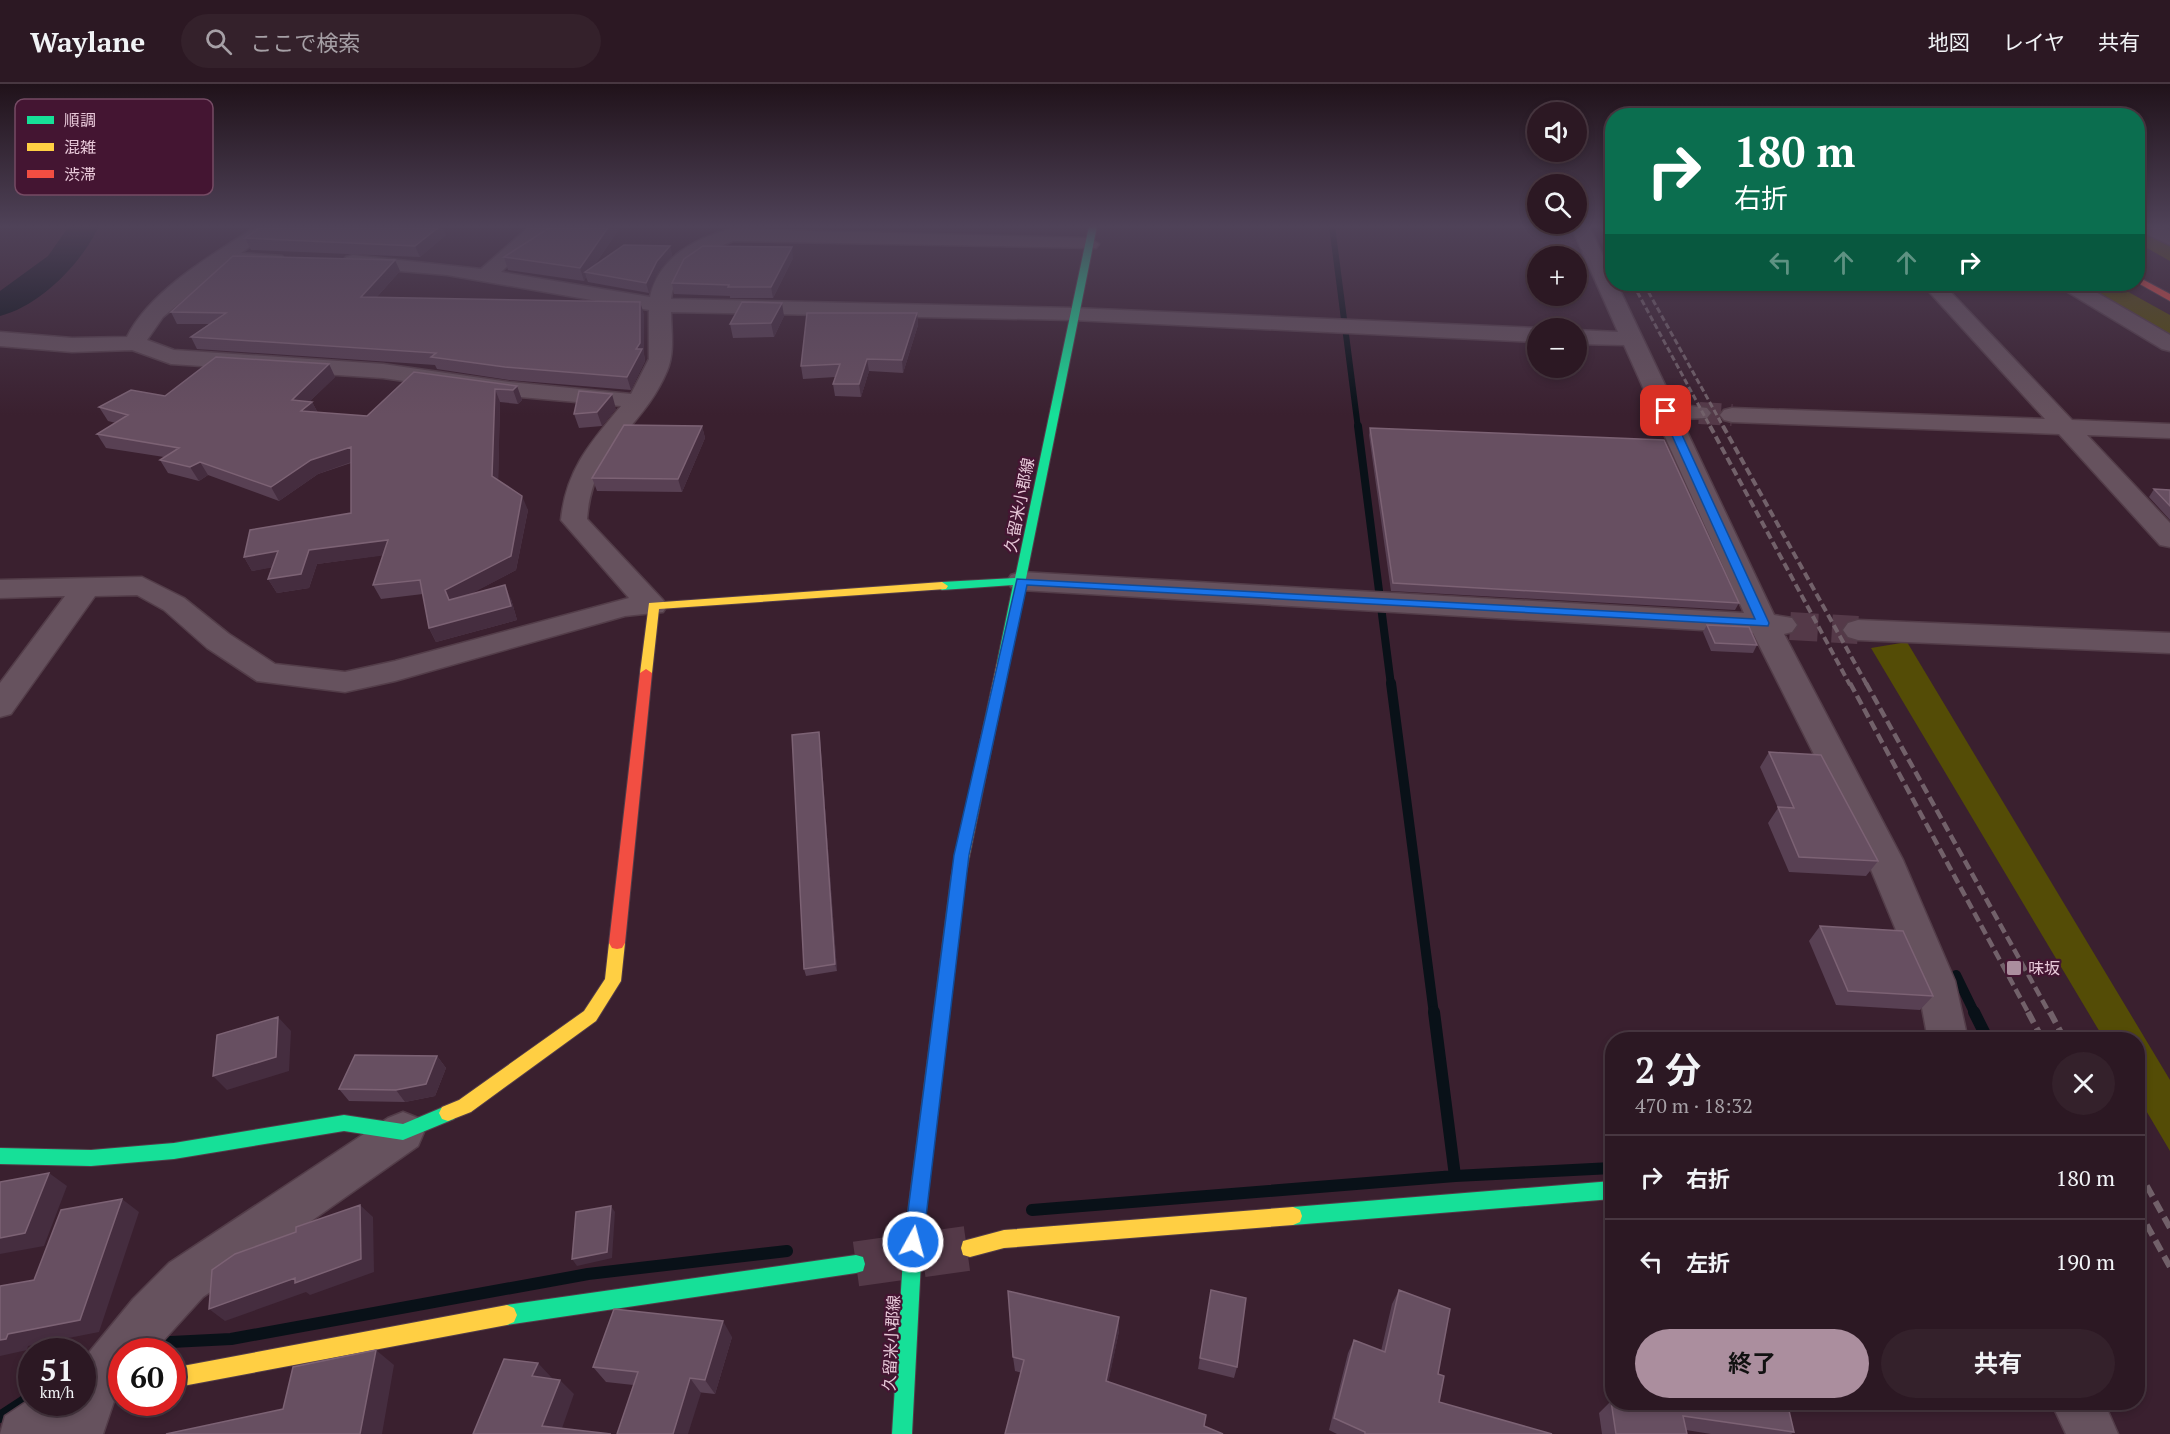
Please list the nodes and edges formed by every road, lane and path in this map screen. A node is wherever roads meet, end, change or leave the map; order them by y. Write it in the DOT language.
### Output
graph roads {
  1 [pos="184,289"];
  2 [pos="557,289"];
  3 [pos="663,289"];
  4 [pos="1079,289"];
  5 [pos="2154,289"];
  6 [pos="1609,291"];
  7 [pos="1938,291"];
  8 [pos="2080,291"];
  9 [pos="2170,298"];
  10 [pos="659,305"];
  11 [pos="1073,314"];
  12 [pos="1527,335"];
  13 [pos="1587,337"];
  14 [pos="0,339"];
  15 [pos="1631,339"];
  16 [pos="135,343"];
  17 [pos="2170,344"];
  18 [pos="635,400"];
  19 [pos="1666,411"];
  20 [pos="1699,413"];
  21 [pos="1732,415"];
  22 [pos="2064,428"];
  23 [pos="2170,431"];
  24 [pos="2170,539"];
  25 [pos="1022,581"];
  26 [pos="0,589"];
  27 [pos="85,590"];
  28 [pos="653,606"];
  29 [pos="1777,625"];
  30 [pos="1858,630"];
  31 [pos="2170,643"];
  32 [pos="0,706"];
  33 [pos="1946,1032"];
  34 [pos="403,1132"];
  35 [pos="0,1156"];
  36 [pos="1605,1191"];
  37 [pos="970,1248"];
  38 [pos="856,1264"];
  39 [pos="136,1338"];
  40 [pos="108,1371"];
  41 [pos="108,1372"];
  42 [pos="186,1375"];
  43 [pos="2080,1410"];
  44 [pos="23,1434"];
  45 [pos="78,1434"];
  46 [pos="903,1434"];
  47 [pos="2093,1434"];
  1 -- 16 [label="street"];
  2 -- 10 [label="street"];
  3 -- 10 [label="street"];
  4 -- 11 [label="main road, 久留米小郡線"];
  5 -- 9 [label="main road"];
  6 -- 15 [label="street"];
  7 -- 22 [label="street"];
  8 -- 17 [label="street"];
  10 -- 11 [label="street"];
  10 -- 18 [label="street"];
  11 -- 12 [label="street"];
  11 -- 25 [label="main road, 久留米小郡線"];
  13 -- 15 [label="street"];
  14 -- 16 [label="street"];
  15 -- 19 [label="street"];
  16 -- 18 [label="street"];
  18 -- 28 [label="street"];
  19 -- 20 [label="street"];
  19 -- 29 [label="street"];
  21 -- 22 [label="street"];
  22 -- 23 [label="street"];
  22 -- 24 [label="street"];
  25 -- 28 [label="main road"];
  25 -- 29 [label="street"];
  25 -- 46 [label="main road, 久留米小郡線"];
  26 -- 27 [label="street"];
  27 -- 28 [label="street"];
  27 -- 32 [label="street"];
  28 -- 34 [label="main road"];
  29 -- 33 [label="street"];
  30 -- 31 [label="street"];
  34 -- 35 [label="main road"];
  34 -- 39 [label="street"];
  36 -- 37 [label="main road"];
  38 -- 42 [label="main road"];
  40 -- 44 [label="street"];
  41 -- 45 [label="street"];
  43 -- 47 [label="street"];
}
